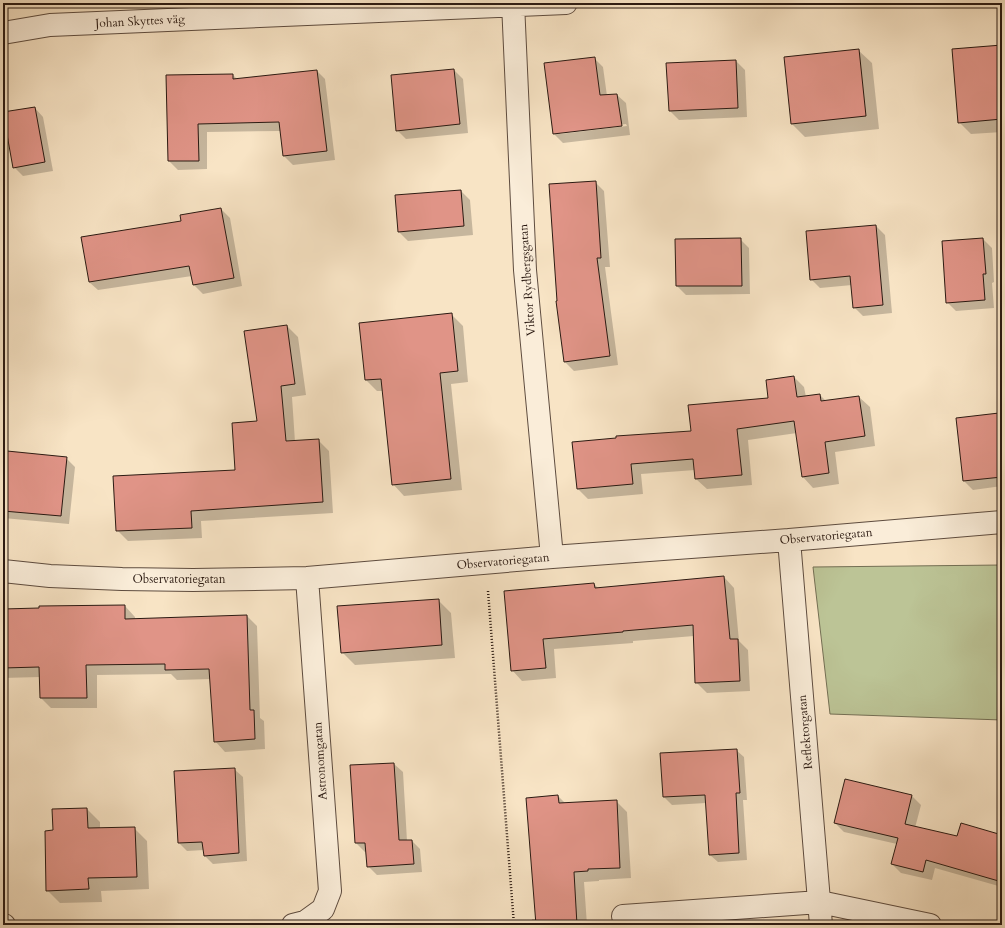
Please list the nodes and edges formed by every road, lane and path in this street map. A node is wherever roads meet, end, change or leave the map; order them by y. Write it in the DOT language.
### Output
graph roads {
  1 [pos="566,3"];
  2 [pos="513,4"];
  3 [pos="3,33"];
  4 [pos="1002,522"];
  5 [pos="789,540"];
  6 [pos="552,557"];
  7 [pos="486,563"];
  8 [pos="3,571"];
  9 [pos="307,578"];
  10 [pos="820,902"];
  11 [pos="623,916"];
  12 [pos="293,925"];
  13 [pos="514,925"];
  14 [pos="821,925"];
  15 [pos="930,925"];
  1 -- 2 [label="street, Johan Skyttes väg"];
  2 -- 3 [label="street, Johan Skyttes väg"];
  2 -- 6 [label="street, Viktor Rydbergsgatan"];
  4 -- 5 [label="street, Observatoriegatan"];
  5 -- 6 [label="street, Observatoriegatan"];
  5 -- 10 [label="street, Reflektorgatan"];
  6 -- 7 [label="street, Observatoriegatan"];
  7 -- 9 [label="street, Observatoriegatan"];
  7 -- 13 [label="path"];
  8 -- 9 [label="street, Observatoriegatan"];
  9 -- 12 [label="street, Astronomgatan"];
  10 -- 11 [label="street"];
  10 -- 14 [label="street, Reflektorgatan"];
  10 -- 15 [label="street"];
}
